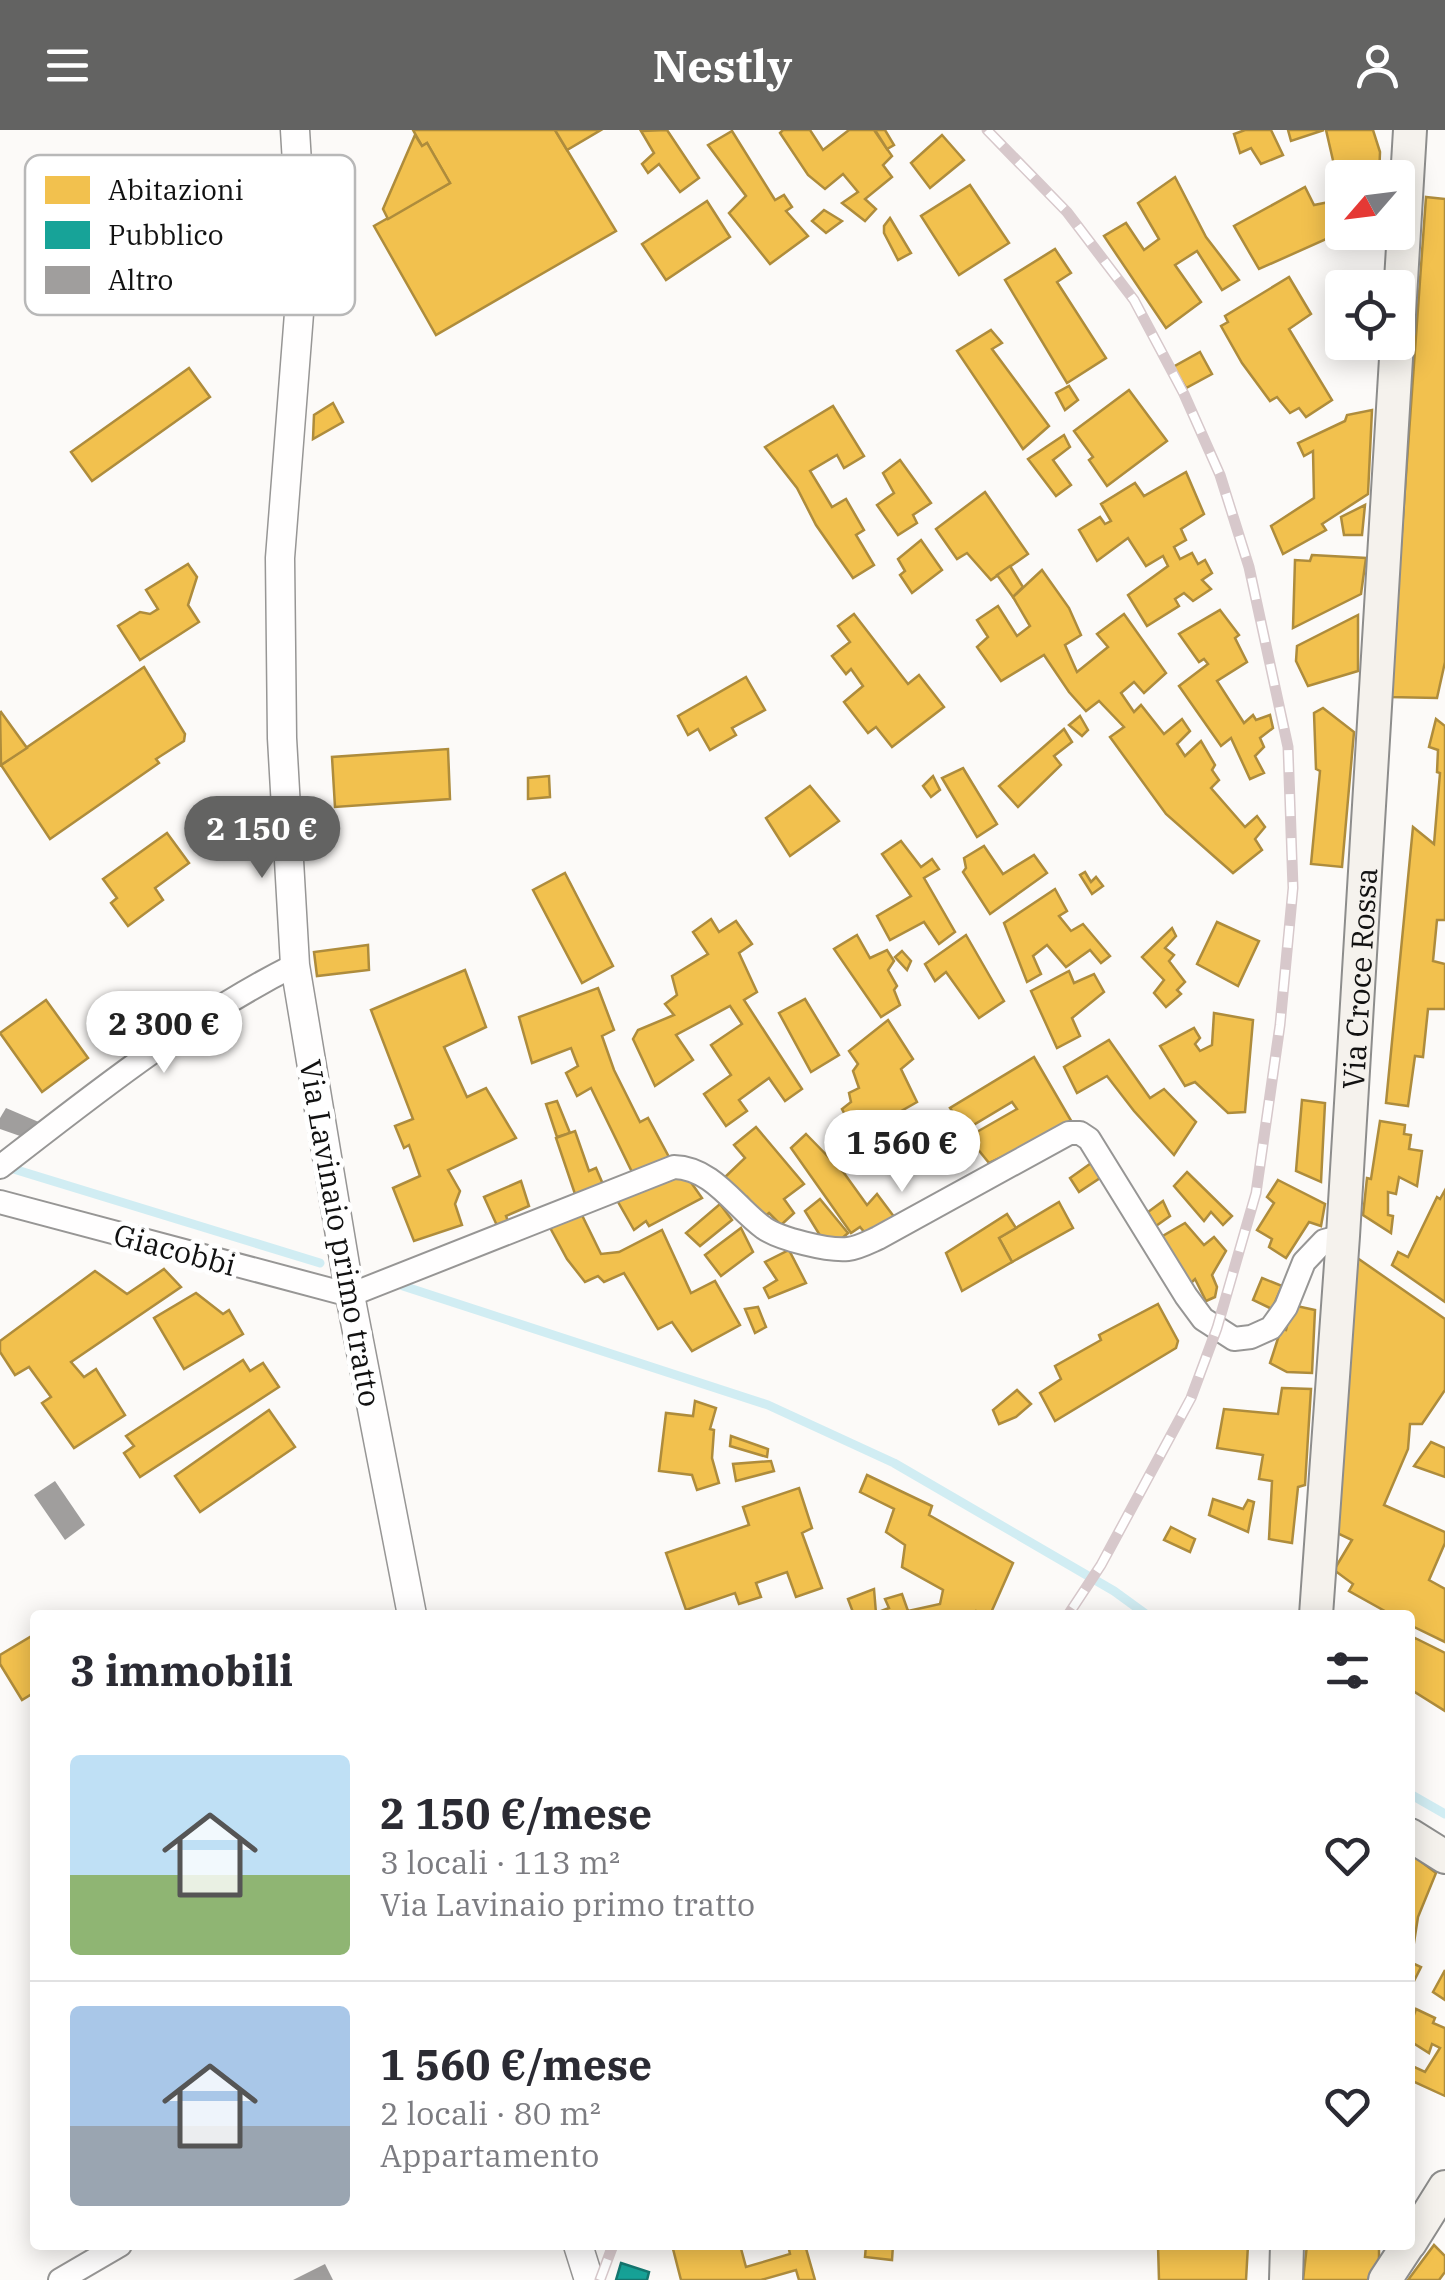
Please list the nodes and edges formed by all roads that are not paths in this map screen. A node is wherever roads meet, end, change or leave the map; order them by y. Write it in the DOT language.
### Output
graph roads {
  1 [pos="295,130"];
  2 [pos="1410,130"];
  3 [pos="297,155"];
  4 [pos="1402,270"];
  5 [pos="299,315"];
  6 [pos="1396,360"];
  7 [pos="294,965"];
  8 [pos="7,1161"];
  9 [pos="0,1202"];
  10 [pos="1343,1236"];
  11 [pos="350,1295"];
  12 [pos="411,1610"];
  13 [pos="1316,1610"];
  14 [pos="1415,1838"];
  15 [pos="1445,1857"];
  16 [pos="1445,2187"];
  17 [pos="1415,2235"];
  18 [pos="111,2250"];
  19 [pos="580,2250"];
  20 [pos="1287,2250"];
  21 [pos="1405,2250"];
  22 [pos="60,2280"];
  23 [pos="589,2280"];
  24 [pos="1286,2280"];
  25 [pos="1385,2280"];
  1 -- 3 [label="street, Via Lavinaio primo tratto"];
  2 -- 4 [label="main road"];
  5 -- 7 [label="street, Via Lavinaio primo tratto"];
  6 -- 10 [label="main road, Via Croce Rossa"];
  7 -- 8 [label="street"];
  7 -- 11 [label="street, Via Lavinaio primo tratto"];
  9 -- 11 [label="street, Giacobbi"];
  10 -- 11 [label="street"];
  10 -- 13 [label="main road, Via Croce Rossa"];
  11 -- 12 [label="street, Via Lavinaio primo tratto"];
  14 -- 15 [label="main road"];
  16 -- 17 [label="main road"];
  18 -- 22 [label="street"];
  19 -- 23 [label="street"];
  20 -- 24 [label="main road"];
  21 -- 25 [label="main road"];
}
